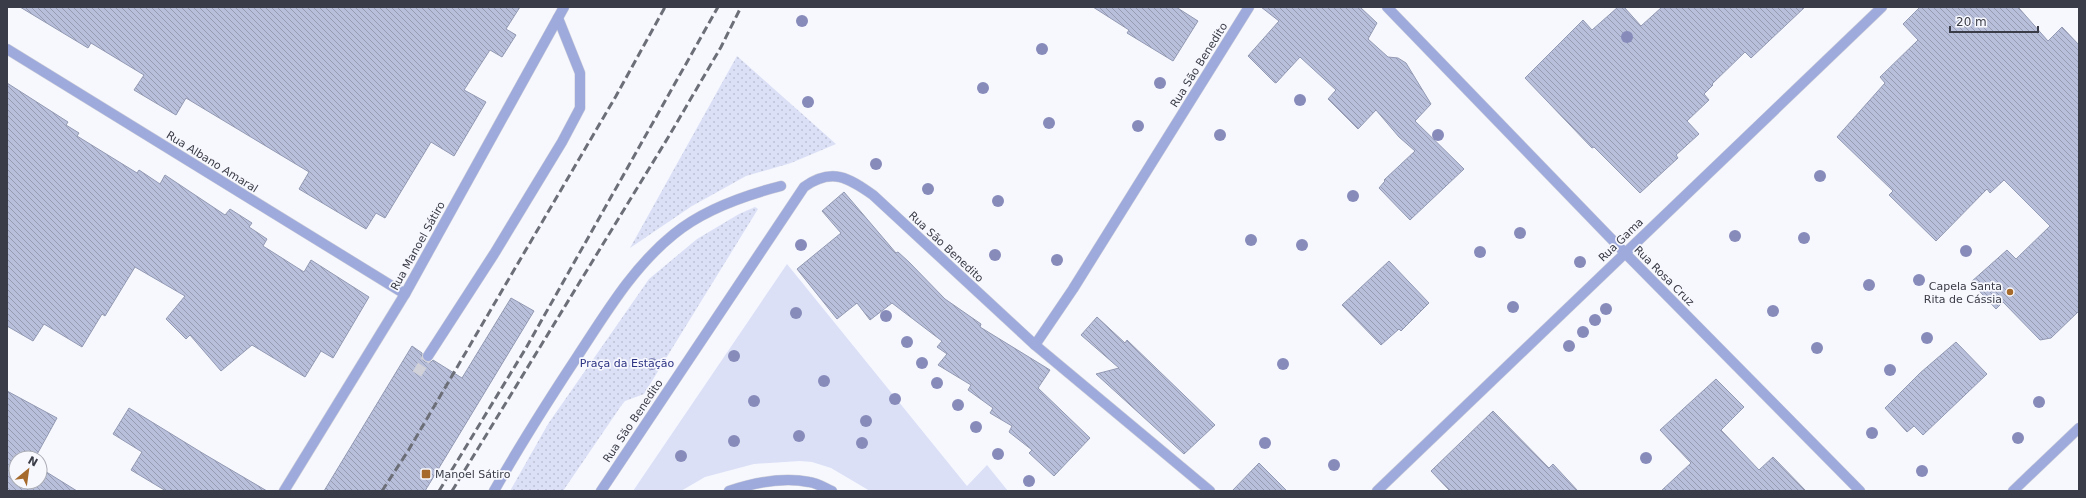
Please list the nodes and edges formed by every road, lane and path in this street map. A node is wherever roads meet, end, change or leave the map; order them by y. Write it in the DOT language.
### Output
graph roads {
  1 [pos="564,7"];
  2 [pos="1249,7"];
  3 [pos="1387,7"];
  4 [pos="1882,7"];
  5 [pos="558,18"];
  6 [pos="7,49"];
  7 [pos="781,186"];
  8 [pos="1624,254"];
  9 [pos="405,294"];
  10 [pos="1035,345"];
  11 [pos="428,356"];
  12 [pos="2079,428"];
  13 [pos="284,491"];
  14 [pos="494,491"];
  15 [pos="601,491"];
  16 [pos="728,491"];
  17 [pos="832,491"];
  18 [pos="1210,491"];
  19 [pos="1377,491"];
  20 [pos="1860,491"];
  21 [pos="2013,491"];
  1 -- 5 [label="street, Rua Manoel Sátiro"];
  2 -- 10 [label="street, Rua São Benedito"];
  3 -- 8 [label="street, Rua Rosa Cruz"];
  4 -- 8 [label="street, Rua Gama"];
  5 -- 9 [label="street, Rua Manoel Sátiro"];
  5 -- 11 [label="street"];
  6 -- 9 [label="street, Rua Albano Amaral"];
  7 -- 14 [label="street"];
  8 -- 19 [label="street, Rua Gama"];
  8 -- 20 [label="street, Rua Rosa Cruz"];
  9 -- 13 [label="street, Rua Manoel Sátiro"];
  10 -- 15 [label="street, Rua São Benedito"];
  10 -- 18 [label="street"];
  12 -- 21 [label="street"];
  16 -- 17 [label="street"];
}
